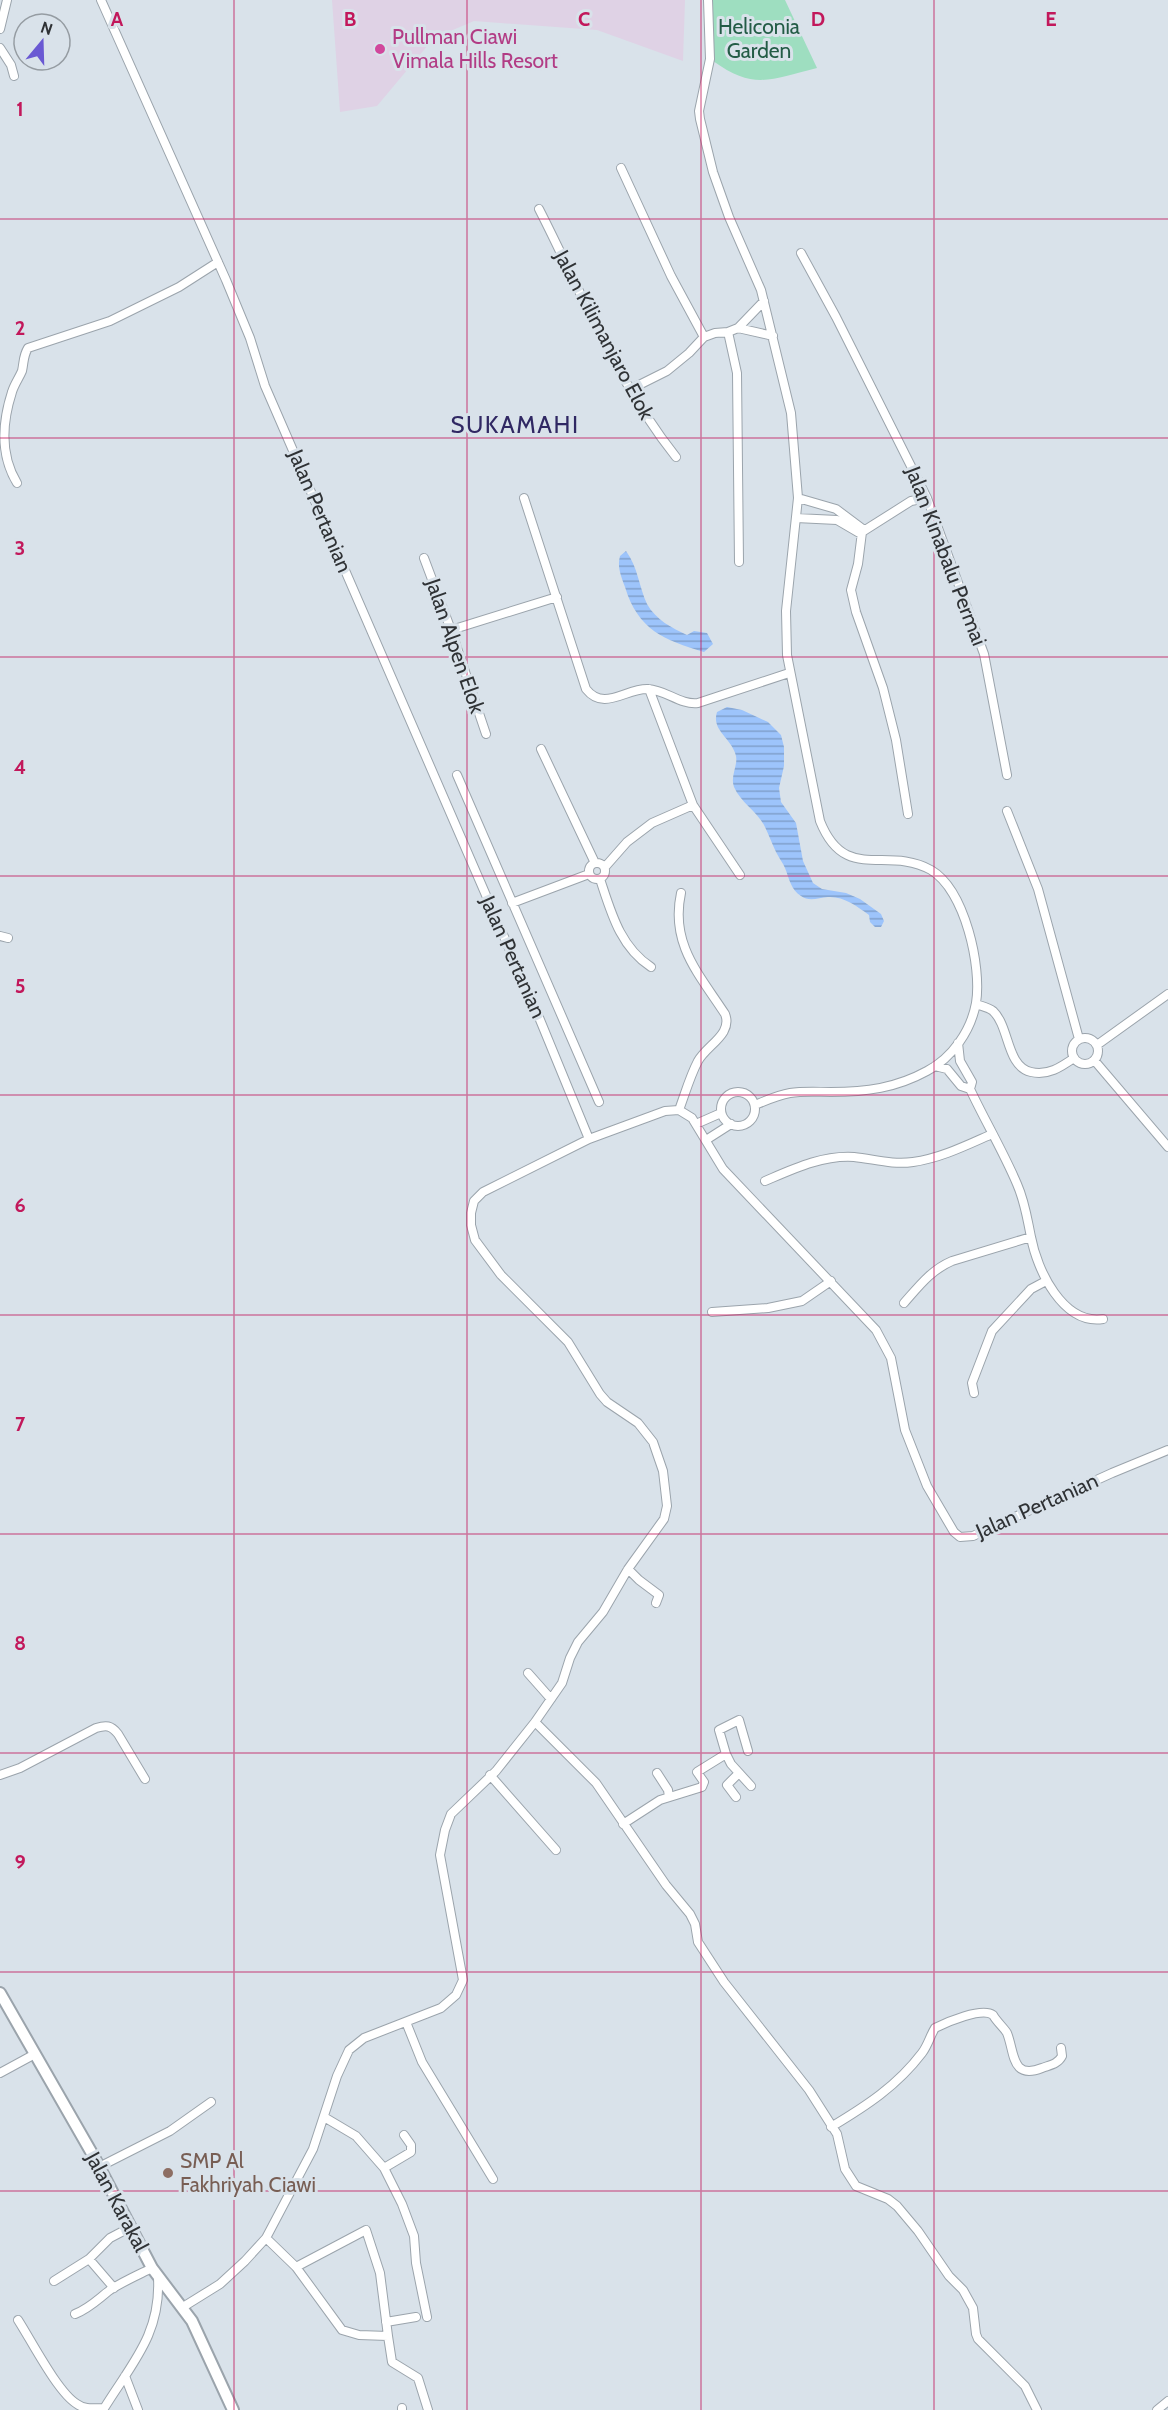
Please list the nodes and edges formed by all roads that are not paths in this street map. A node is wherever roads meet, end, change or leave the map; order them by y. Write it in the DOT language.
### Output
graph roads {
  1 [pos="7,0"];
  2 [pos="101,0"];
  3 [pos="708,0"];
  4 [pos="0,29"];
  5 [pos="0,48"];
  6 [pos="14,76"];
  7 [pos="621,168"];
  8 [pos="539,209"];
  9 [pos="801,253"];
  10 [pos="218,262"];
  11 [pos="764,302"];
  12 [pos="738,328"];
  13 [pos="728,332"];
  14 [pos="773,336"];
  15 [pos="704,337"];
  16 [pos="629,390"];
  17 [pos="676,457"];
  18 [pos="17,483"];
  19 [pos="524,498"];
  20 [pos="798,498"];
  21 [pos="927,498"];
  22 [pos="796,518"];
  23 [pos="862,532"];
  24 [pos="424,558"];
  25 [pos="739,562"];
  26 [pos="556,597"];
  27 [pos="452,630"];
  28 [pos="789,673"];
  29 [pos="649,689"];
  30 [pos="486,734"];
  31 [pos="540,749"];
  32 [pos="457,775"];
  33 [pos="1007,775"];
  34 [pos="693,805"];
  35 [pos="1006,811"];
  36 [pos="908,814"];
  37 [pos="595,863"];
  38 [pos="605,867"];
  39 [pos="589,874"];
  40 [pos="740,875"];
  41 [pos="600,879"];
  42 [pos="681,893"];
  43 [pos="512,903"];
  44 [pos="651,967"];
  45 [pos="1168,993"];
  46 [pos="976,1004"];
  47 [pos="1079,1039"];
  48 [pos="958,1043"];
  49 [pos="1097,1045"];
  50 [pos="1074,1058"];
  51 [pos="1094,1060"];
  52 [pos="935,1066"];
  53 [pos="970,1089"];
  54 [pos="599,1102"];
  55 [pos="755,1105"];
  56 [pos="679,1110"];
  57 [pos="721,1113"];
  58 [pos="696,1124"];
  59 [pos="731,1124"];
  60 [pos="992,1134"];
  61 [pos="589,1139"];
  62 [pos="706,1140"];
  63 [pos="1168,1148"];
  64 [pos="765,1181"];
  65 [pos="1031,1237"];
  66 [pos="831,1281"];
  67 [pos="1046,1281"];
  68 [pos="904,1303"];
  69 [pos="712,1312"];
  70 [pos="1103,1319"];
  71 [pos="974,1393"];
  72 [pos="1168,1450"];
  73 [pos="628,1569"];
  74 [pos="656,1603"];
  75 [pos="528,1673"];
  76 [pos="551,1699"];
  77 [pos="535,1722"];
  78 [pos="748,1751"];
  79 [pos="726,1754"];
  80 [pos="657,1773"];
  81 [pos="740,1773"];
  82 [pos="0,1775"];
  83 [pos="490,1775"];
  84 [pos="145,1779"];
  85 [pos="751,1786"];
  86 [pos="669,1797"];
  87 [pos="736,1797"];
  88 [pos="623,1824"];
  89 [pos="555,1850"];
  90 [pos="0,1993"];
  91 [pos="406,2022"];
  92 [pos="1061,2048"];
  93 [pos="35,2054"];
  94 [pos="0,2073"];
  95 [pos="211,2102"];
  96 [pos="324,2117"];
  97 [pos="831,2127"];
  98 [pos="404,2135"];
  99 [pos="99,2167"];
  100 [pos="384,2168"];
  101 [pos="493,2179"];
  102 [pos="130,2227"];
  103 [pos="266,2238"];
  104 [pos="89,2259"];
  105 [pos="296,2267"];
  106 [pos="155,2273"];
  107 [pos="54,2281"];
  108 [pos="114,2288"];
  109 [pos="183,2307"];
  110 [pos="75,2314"];
  111 [pos="416,2317"];
  112 [pos="427,2317"];
  113 [pos="18,2320"];
  114 [pos="386,2322"];
  115 [pos="388,2336"];
  116 [pos="126,2376"];
  117 [pos="1168,2401"];
  118 [pos="104,2409"];
  119 [pos="138,2410"];
  120 [pos="234,2410"];
  121 [pos="428,2410"];
  122 [pos="1037,2410"];
  123 [pos="1157,2410"];
  1 -- 4 [label="street"];
  2 -- 10 [label="street, Jalan Pertanian"];
  3 -- 11 [label="street"];
  5 -- 6 [label="street"];
  7 -- 15 [label="street"];
  8 -- 16 [label="street, Jalan Kilimanjaro Elok"];
  9 -- 21 [label="street, Jalan Kinabalu Permai"];
  10 -- 18 [label="street"];
  10 -- 61 [label="street, Jalan Pertanian"];
  11 -- 12 [label="street"];
  11 -- 14 [label="street"];
  12 -- 13 [label="street"];
  12 -- 14 [label="street"];
  13 -- 15 [label="street"];
  13 -- 25 [label="street"];
  14 -- 20 [label="street"];
  15 -- 16 [label="street"];
  16 -- 17 [label="street, Jalan Kilimanjaro Elok"];
  19 -- 26 [label="street"];
  20 -- 22 [label="street"];
  20 -- 23 [label="street"];
  21 -- 23 [label="street"];
  21 -- 33 [label="street, Jalan Kinabalu Permai"];
  22 -- 23 [label="street"];
  22 -- 28 [label="street"];
  23 -- 36 [label="street"];
  24 -- 27 [label="street, Jalan Alpen Elok"];
  26 -- 27 [label="street"];
  26 -- 29 [label="street"];
  27 -- 30 [label="street, Jalan Alpen Elok"];
  28 -- 29 [label="street"];
  28 -- 46 [label="street"];
  29 -- 34 [label="street"];
  31 -- 37 [label="street"];
  32 -- 43 [label="street"];
  34 -- 38 [label="street"];
  34 -- 40 [label="street"];
  35 -- 47 [label="street"];
  37 -- 38 [label="street"];
  37 -- 39 [label="street"];
  38 -- 41 [label="street"];
  39 -- 41 [label="street"];
  39 -- 43 [label="street"];
  41 -- 44 [label="street"];
  42 -- 56 [label="street"];
  43 -- 54 [label="street"];
  45 -- 49 [label="street"];
  46 -- 48 [label="street"];
  46 -- 50 [label="street"];
  47 -- 49 [label="street"];
  47 -- 50 [label="street"];
  48 -- 52 [label="street"];
  48 -- 53 [label="street"];
  49 -- 51 [label="street"];
  50 -- 51 [label="street"];
  51 -- 63 [label="street"];
  52 -- 53 [label="street"];
  52 -- 55 [label="street"];
  53 -- 60 [label="street"];
  55 -- 57 [label="street"];
  55 -- 59 [label="street"];
  56 -- 58 [label="street, Jalan Pertanian"];
  56 -- 61 [label="street"];
  57 -- 58 [label="street"];
  57 -- 59 [label="street"];
  58 -- 62 [label="street, Jalan Pertanian"];
  59 -- 62 [label="street"];
  60 -- 64 [label="street"];
  60 -- 65 [label="street"];
  61 -- 73 [label="street"];
  62 -- 66 [label="street, Jalan Pertanian"];
  65 -- 67 [label="street"];
  65 -- 68 [label="street"];
  66 -- 69 [label="street"];
  66 -- 72 [label="street, Jalan Pertanian"];
  67 -- 70 [label="street"];
  67 -- 71 [label="street"];
  73 -- 74 [label="street"];
  73 -- 76 [label="street"];
  75 -- 76 [label="street"];
  76 -- 77 [label="street"];
  77 -- 83 [label="street"];
  77 -- 88 [label="street"];
  78 -- 79 [label="street"];
  79 -- 81 [label="street"];
  79 -- 86 [label="street"];
  80 -- 86 [label="street"];
  81 -- 85 [label="street"];
  81 -- 87 [label="street"];
  82 -- 84 [label="street"];
  83 -- 89 [label="street"];
  83 -- 91 [label="street"];
  86 -- 88 [label="street"];
  88 -- 97 [label="street"];
  90 -- 93 [label="main road, Jalan Karakal"];
  91 -- 96 [label="street"];
  91 -- 101 [label="street"];
  92 -- 97 [label="street"];
  93 -- 94 [label="street"];
  93 -- 99 [label="main road, Jalan Karakal"];
  95 -- 99 [label="street"];
  96 -- 100 [label="street"];
  96 -- 103 [label="street"];
  97 -- 122 [label="street"];
  98 -- 100 [label="street"];
  99 -- 102 [label="main road, Jalan Karakal"];
  100 -- 112 [label="street"];
  102 -- 104 [label="street"];
  102 -- 106 [label="main road, Jalan Karakal"];
  103 -- 105 [label="street"];
  103 -- 109 [label="street"];
  104 -- 107 [label="street"];
  104 -- 108 [label="street"];
  105 -- 114 [label="street"];
  105 -- 115 [label="street"];
  106 -- 108 [label="street"];
  106 -- 109 [label="main road, Jalan Karakal"];
  106 -- 116 [label="street"];
  108 -- 110 [label="street"];
  109 -- 120 [label="main road, Jalan Karakal"];
  111 -- 114 [label="street"];
  113 -- 118 [label="street"];
  114 -- 115 [label="street"];
  115 -- 121 [label="street"];
  116 -- 118 [label="street"];
  116 -- 119 [label="street"];
  117 -- 123 [label="street"];
}
